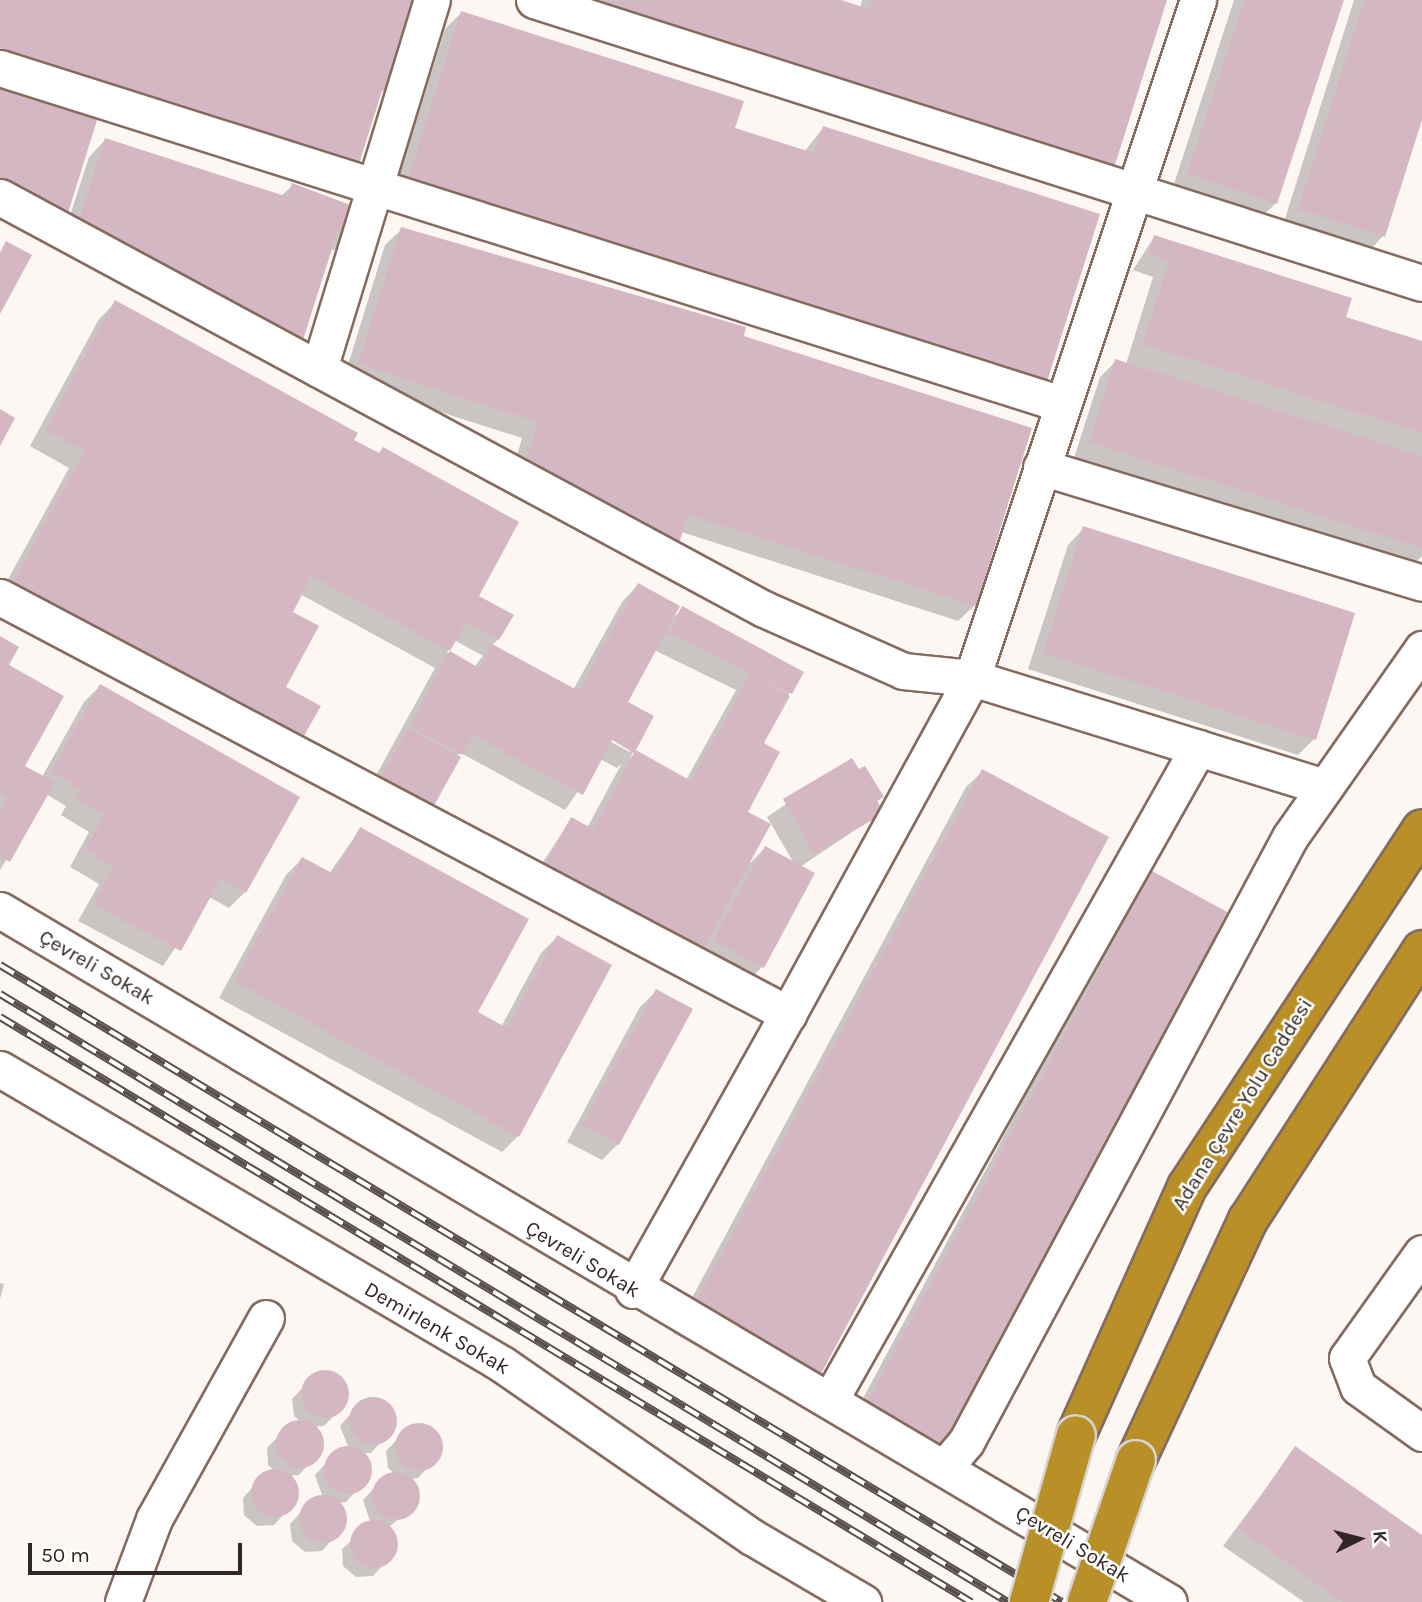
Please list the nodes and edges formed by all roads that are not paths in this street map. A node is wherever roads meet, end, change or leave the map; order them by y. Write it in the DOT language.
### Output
graph roads {
  1 [pos="432,0"];
  2 [pos="534,0"];
  3 [pos="1198,0"];
  4 [pos="0,68"];
  5 [pos="376,183"];
  6 [pos="1133,190"];
  7 [pos="0,197"];
  8 [pos="1419,271"];
  9 [pos="319,369"];
  10 [pos="1062,404"];
  11 [pos="1041,467"];
  12 [pos="1422,583"];
  13 [pos="0,597"];
  14 [pos="1422,649"];
  15 [pos="972,678"];
  16 [pos="1198,748"];
  17 [pos="1325,787"];
  18 [pos="1422,829"];
  19 [pos="0,910"];
  20 [pos="1422,950"];
  21 [pos="788,1014"];
  22 [pos="0,1069"];
  23 [pos="1422,1253"];
  24 [pos="633,1290"];
  25 [pos="266,1318"];
  26 [pos="830,1400"];
  27 [pos="1422,1433"];
  28 [pos="944,1468"];
  29 [pos="124,1602"];
  30 [pos="863,1602"];
  31 [pos="1029,1602"];
  32 [pos="1087,1602"];
  33 [pos="1169,1602"];
  1 -- 5 [label="street"];
  2 -- 6 [label="street"];
  3 -- 6 [label="street"];
  4 -- 5 [label="street"];
  5 -- 9 [label="street"];
  5 -- 10 [label="street"];
  6 -- 8 [label="street"];
  6 -- 10 [label="street"];
  7 -- 9 [label="street"];
  9 -- 15 [label="street"];
  10 -- 11 [label="street"];
  11 -- 12 [label="street"];
  11 -- 15 [label="street"];
  13 -- 21 [label="street"];
  14 -- 17 [label="street"];
  15 -- 16 [label="street"];
  15 -- 21 [label="street"];
  16 -- 17 [label="street"];
  16 -- 26 [label="street"];
  17 -- 28 [label="street"];
  18 -- 31 [label="highway, Adana Çevre Yolu Caddesi, bridge"];
  19 -- 24 [label="street, Çevreli Sokak"];
  20 -- 32 [label="highway, bridge"];
  21 -- 24 [label="street"];
  22 -- 30 [label="street, Demirlenk Sokak"];
  23 -- 27 [label="street"];
  24 -- 26 [label="street, Çevreli Sokak"];
  25 -- 29 [label="street"];
  26 -- 28 [label="street, Çevreli Sokak"];
  28 -- 33 [label="street, Çevreli Sokak"];
}
